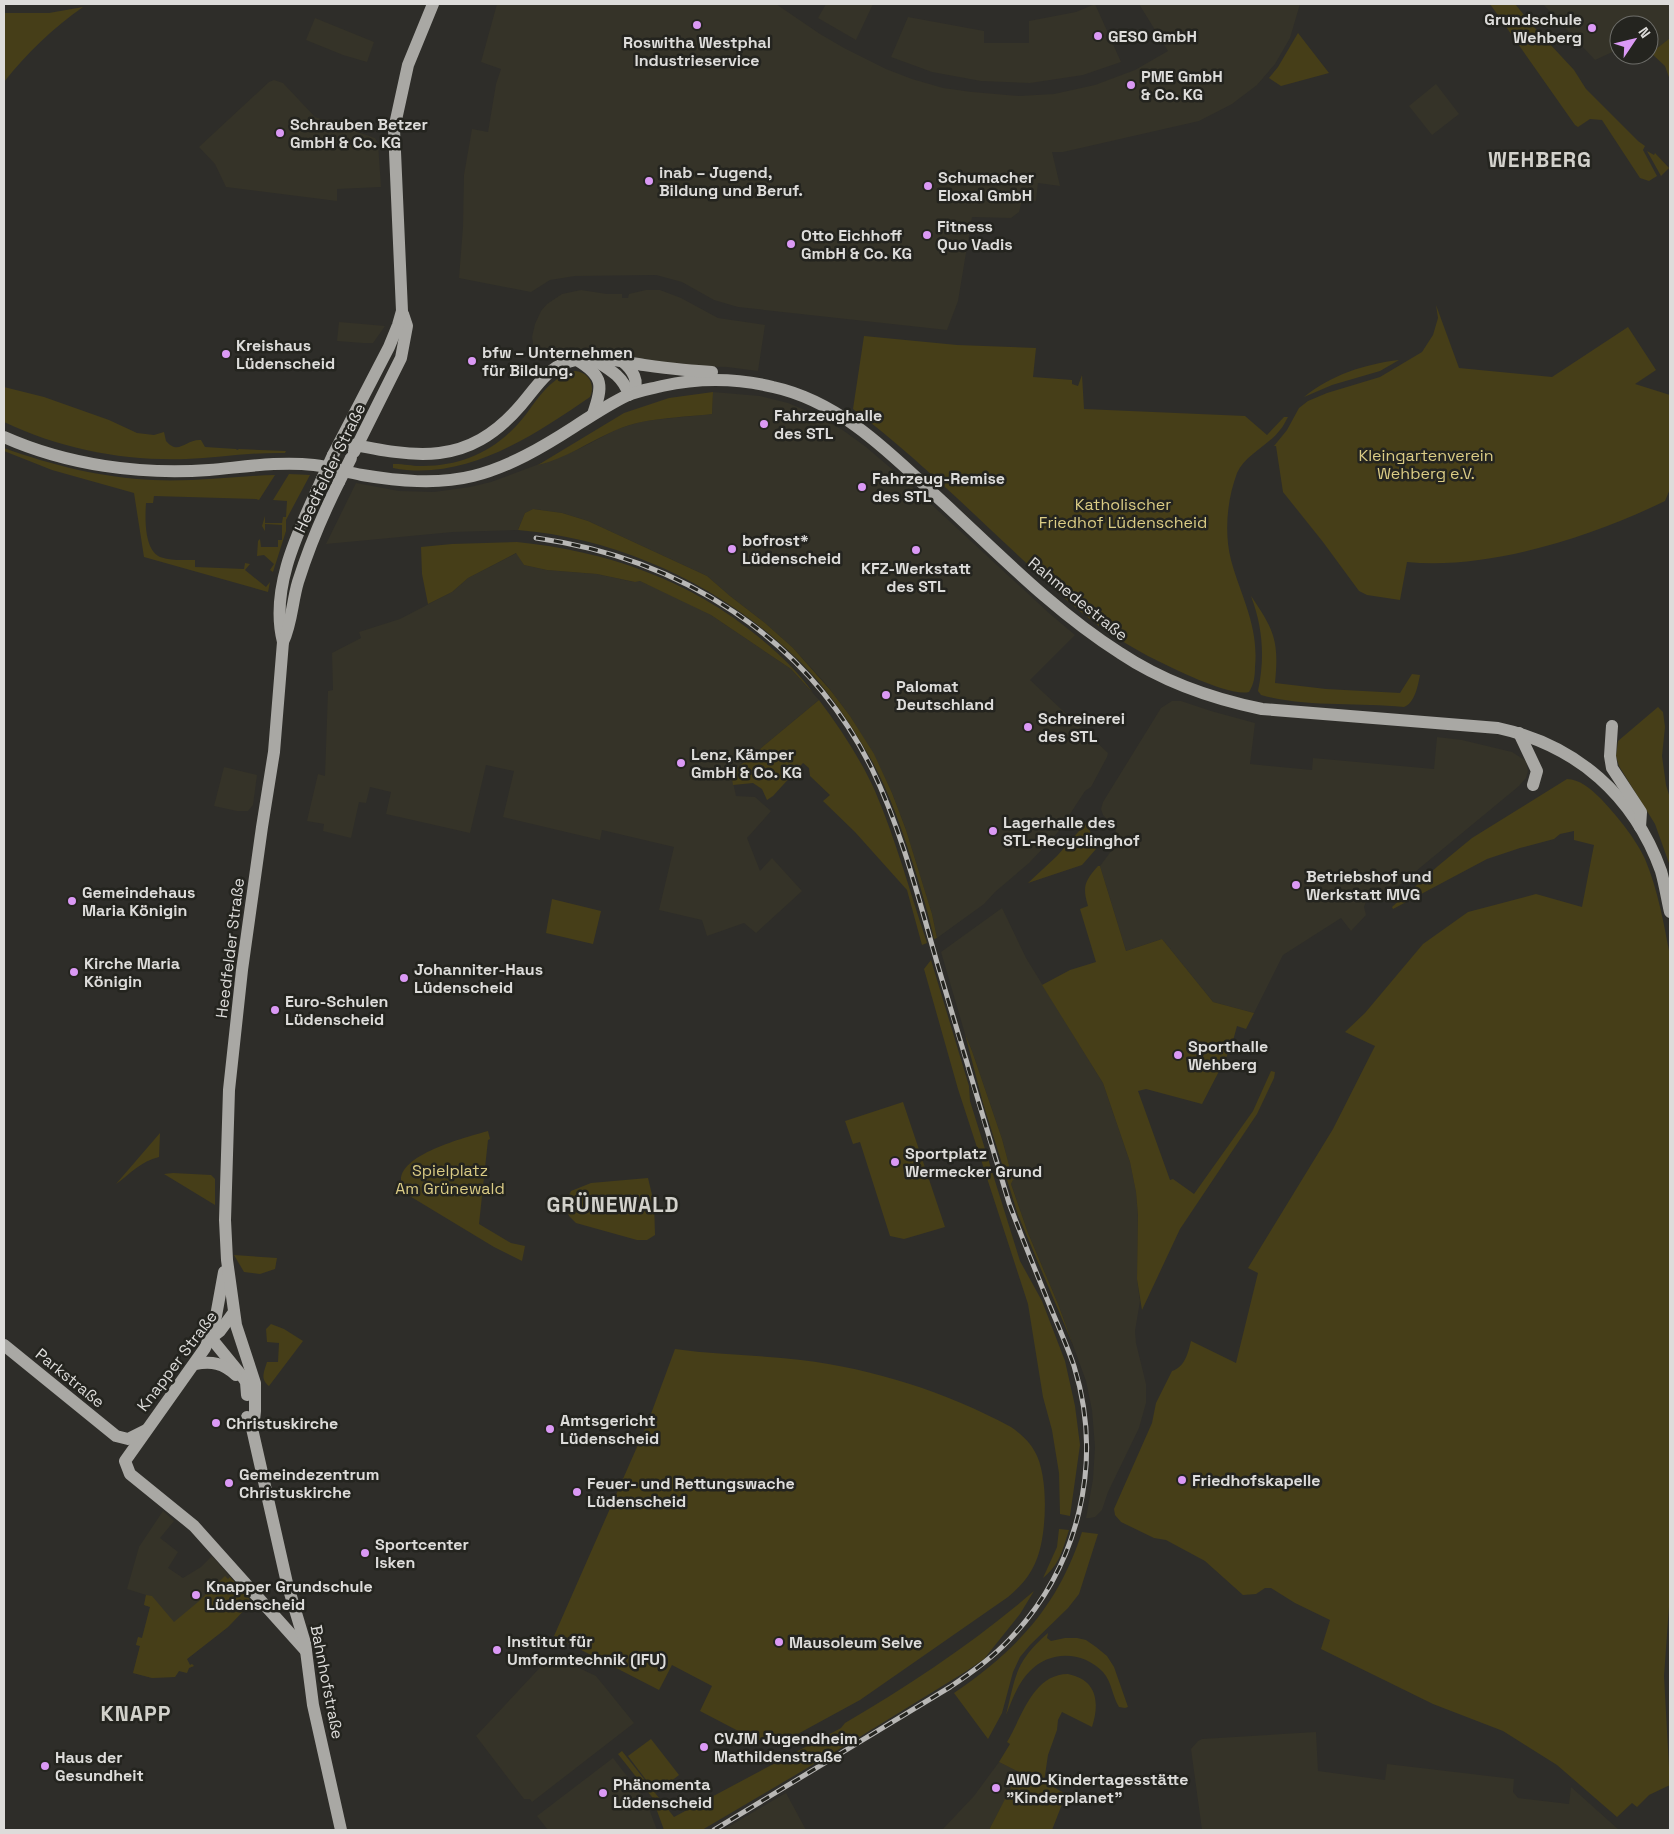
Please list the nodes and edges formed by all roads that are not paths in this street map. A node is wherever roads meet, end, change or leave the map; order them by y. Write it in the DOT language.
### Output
graph roads {
  1 [pos="433,4"];
  2 [pos="402,311"];
  3 [pos="591,358"];
  4 [pos="577,360"];
  5 [pos="622,361"];
  6 [pos="771,386"];
  7 [pos="631,394"];
  8 [pos="593,414"];
  9 [pos="4,437"];
  10 [pos="340,442"];
  11 [pos="357,446"];
  12 [pos="283,642"];
  13 [pos="1612,726"];
  14 [pos="1519,734"];
  15 [pos="1533,785"];
  16 [pos="1640,827"];
  17 [pos="1670,912"];
  18 [pos="227,1260"];
  19 [pos="234,1312"];
  20 [pos="211,1338"];
  21 [pos="4,1345"];
  22 [pos="195,1364"];
  23 [pos="246,1389"];
  24 [pos="251,1424"];
  25 [pos="146,1430"];
  26 [pos="116,1436"];
  27 [pos="291,1601"];
  28 [pos="274,1614"];
  29 [pos="306,1651"];
  30 [pos="341,1830"];
  1 -- 2 [label="main road, Heedfelder Straße"];
  2 -- 10 [label="main road, Heedfelder Straße"];
  2 -- 11 [label="main road, Heedfelder Straße"];
  3 -- 4 [label="main road"];
  3 -- 5 [label="main road"];
  3 -- 7 [label="main road"];
  4 -- 8 [label="main road"];
  4 -- 11 [label="main road"];
  5 -- 6 [label="main road"];
  5 -- 7 [label="main road"];
  6 -- 7 [label="main road, Rahmedestraße"];
  6 -- 14 [label="main road, Rahmedestraße"];
  7 -- 8 [label="main road, Rahmedestraße"];
  8 -- 9 [label="main road, Rahmedestraße"];
  10 -- 11 [label="main road"];
  10 -- 12 [label="main road, Heedfelder Straße, bridge"];
  11 -- 12 [label="main road, Heedfelder Straße, bridge"];
  12 -- 18 [label="main road, Heedfelder Straße"];
  13 -- 16 [label="main road"];
  14 -- 15 [label="main road"];
  14 -- 16 [label="main road, Rahmedestraße"];
  16 -- 17 [label="main road, Rahmedestraße"];
  18 -- 19 [label="main road, Heedfelder Straße"];
  18 -- 20 [label="main road, Heedfelder Straße"];
  19 -- 20 [label="main road, Knapper Straße"];
  19 -- 24 [label="main road, Bahnhofstraße"];
  20 -- 22 [label="main road, Knapper Straße"];
  20 -- 23 [label="main road, Bahnhofstraße"];
  21 -- 26 [label="main road, Parkstraße"];
  22 -- 23 [label="main road"];
  22 -- 25 [label="main road, Knapper Straße"];
  23 -- 24 [label="main road, Bahnhofstraße"];
  24 -- 27 [label="main road, Bahnhofstraße"];
  25 -- 26 [label="main road, Knapper Straße"];
  25 -- 28 [label="main road, Knapper Straße"];
  27 -- 28 [label="main road"];
  27 -- 29 [label="main road, Bahnhofstraße"];
  28 -- 29 [label="main road"];
  29 -- 30 [label="main road, Bahnhofstraße"];
}
